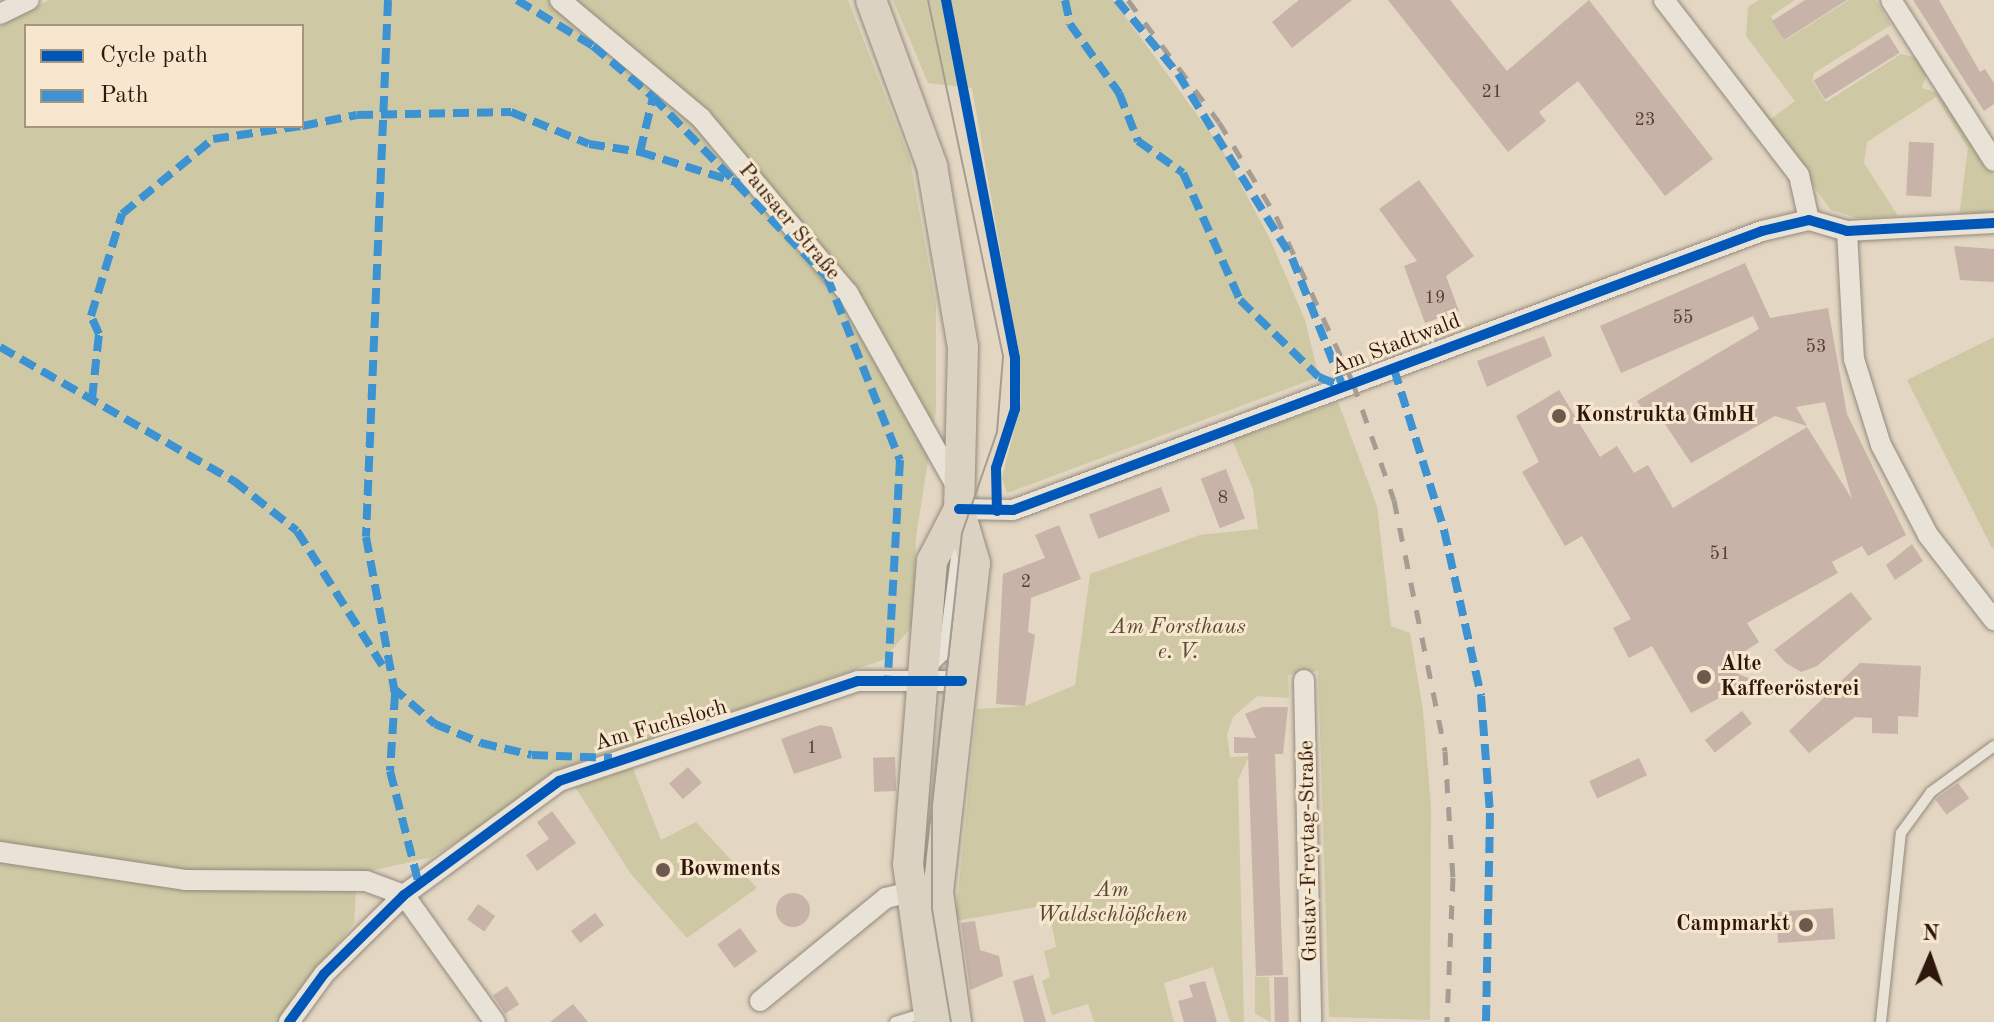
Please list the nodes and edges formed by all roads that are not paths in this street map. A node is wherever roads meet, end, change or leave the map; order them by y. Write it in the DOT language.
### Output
graph roads {
  1 [pos="29,0"];
  2 [pos="560,0"];
  3 [pos="871,0"];
  4 [pos="1664,0"];
  5 [pos="1891,0"];
  6 [pos="0,14"];
  7 [pos="1994,161"];
  8 [pos="1809,220"];
  9 [pos="1994,223"];
  10 [pos="1847,231"];
  11 [pos="959,500"];
  12 [pos="1994,620"];
  13 [pos="943,656"];
  14 [pos="920,677"];
  15 [pos="1304,680"];
  16 [pos="962,681"];
  17 [pos="1994,746"];
  18 [pos="0,852"];
  19 [pos="910,892"];
  20 [pos="404,895"];
  21 [pos="760,1001"];
  22 [pos="928,1017"];
  23 [pos="289,1022"];
  24 [pos="495,1022"];
  25 [pos="895,1022"];
  26 [pos="956,1022"];
  27 [pos="1311,1022"];
  28 [pos="1881,1022"];
  1 -- 6 [label="street"];
  2 -- 11 [label="street, Pausaer Straße"];
  3 -- 11 [label="main road, Pausaer Straße"];
  4 -- 8 [label="street"];
  5 -- 7 [label="street"];
  8 -- 10 [label="street"];
  8 -- 11 [label="street, Am Stadtwald"];
  9 -- 10 [label="street"];
  10 -- 12 [label="street"];
  11 -- 13 [label="lane"];
  11 -- 14 [label="main road, Pausaer Straße"];
  11 -- 16 [label="main road, Pausaer Straße"];
  13 -- 14 [label="lane"];
  13 -- 16 [label="lane"];
  14 -- 16 [label="street, Am Fuchsloch"];
  14 -- 19 [label="main road, Pausaer Straße"];
  14 -- 20 [label="street, Am Fuchsloch"];
  15 -- 27 [label="street, Gustav-Freytag-Straße"];
  16 -- 26 [label="main road, Pausaer Straße"];
  17 -- 28 [label="lane"];
  18 -- 20 [label="street"];
  19 -- 21 [label="street"];
  19 -- 22 [label="main road, Pausaer Straße"];
  20 -- 23 [label="street, Am Fuchsloch"];
  20 -- 24 [label="street"];
  22 -- 25 [label="lane"];
}
